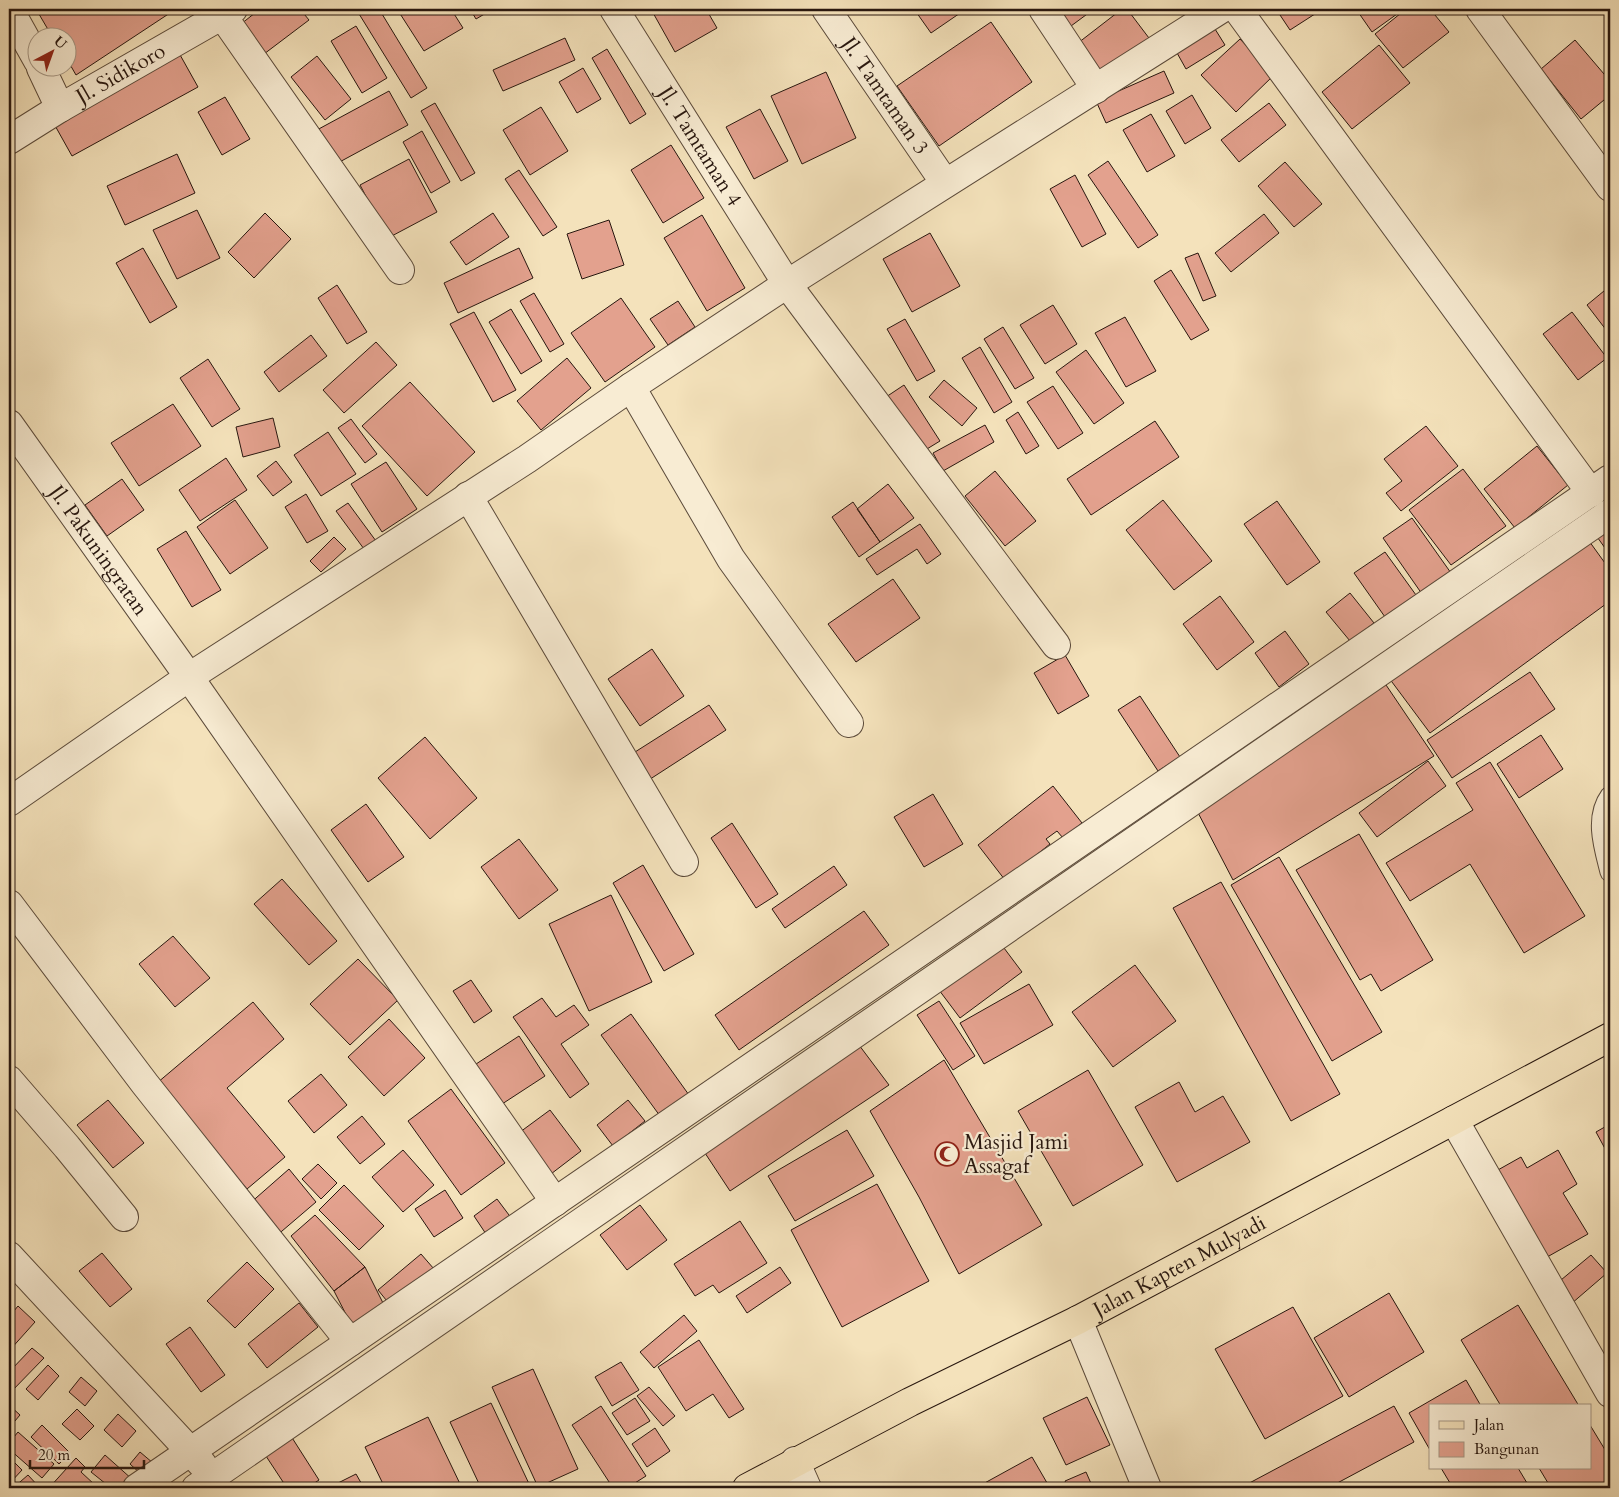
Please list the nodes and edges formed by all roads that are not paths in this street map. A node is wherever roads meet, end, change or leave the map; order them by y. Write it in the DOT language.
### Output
graph roads {
  1 [pos="9,9"];
  2 [pos="614,9"];
  3 [pos="826,9"];
  4 [pos="1043,9"];
  5 [pos="1221,9"];
  6 [pos="1237,9"];
  7 [pos="1480,9"];
  8 [pos="228,12"];
  9 [pos="28,43"];
  10 [pos="46,78"];
  11 [pos="1096,89"];
  12 [pos="60,108"];
  13 [pos="9,140"];
  14 [pos="945,183"];
  15 [pos="1610,188"];
  16 [pos="400,270"];
  17 [pos="787,284"];
  18 [pos="630,387"];
  19 [pos="9,424"];
  20 [pos="1600,486"];
  21 [pos="468,496"];
  22 [pos="1610,513"];
  23 [pos="1056,645"];
  24 [pos="189,677"];
  25 [pos="850,723"];
  26 [pos="1610,796"];
  27 [pos="9,802"];
  28 [pos="684,862"];
  29 [pos="1610,872"];
  30 [pos="9,904"];
  31 [pos="1610,1037"];
  32 [pos="9,1080"];
  33 [pos="1454,1120"];
  34 [pos="555,1202"];
  35 [pos="124,1217"];
  36 [pos="9,1256"];
  37 [pos="1078,1320"];
  38 [pos="350,1342"];
  39 [pos="1610,1393"];
  40 [pos="191,1450"];
  41 [pos="795,1461"];
  42 [pos="211,1485"];
  43 [pos="137,1488"];
  44 [pos="747,1488"];
  45 [pos="807,1488"];
  46 [pos="1147,1488"];
  1 -- 9 [label="street"];
  2 -- 17 [label="street, Jl. Tamtaman 4"];
  3 -- 14 [label="street, Jl. Tamtaman 3"];
  4 -- 11 [label="street"];
  5 -- 11 [label="street"];
  6 -- 20 [label="street"];
  7 -- 15 [label="street"];
  8 -- 12 [label="street, Jl. Sidikoro"];
  8 -- 16 [label="street"];
  10 -- 12 [label="street"];
  11 -- 14 [label="street"];
  12 -- 13 [label="street, Jl. Sidikoro"];
  14 -- 17 [label="street"];
  17 -- 18 [label="street"];
  17 -- 23 [label="street, Jl. Tamtaman 4"];
  18 -- 21 [label="street"];
  18 -- 25 [label="street"];
  19 -- 24 [label="street, Jl. Pakuningratan"];
  20 -- 34 [label="street"];
  21 -- 24 [label="street"];
  21 -- 28 [label="street"];
  22 -- 42 [label="street"];
  24 -- 27 [label="street"];
  24 -- 34 [label="street, Jl. Pakuningratan"];
  26 -- 29 [label="lane"];
  30 -- 38 [label="street"];
  31 -- 33 [label="main road, Jalan Kapten Mulyadi"];
  32 -- 35 [label="street"];
  33 -- 37 [label="main road, Jalan Kapten Mulyadi"];
  33 -- 39 [label="street"];
  34 -- 38 [label="street"];
  36 -- 40 [label="street"];
  37 -- 41 [label="main road, Jalan Kapten Mulyadi"];
  37 -- 46 [label="street"];
  38 -- 40 [label="street"];
  40 -- 42 [label="street"];
  40 -- 43 [label="street"];
  41 -- 44 [label="main road, Jalan Kapten Mulyadi"];
  41 -- 45 [label="street"];
}
